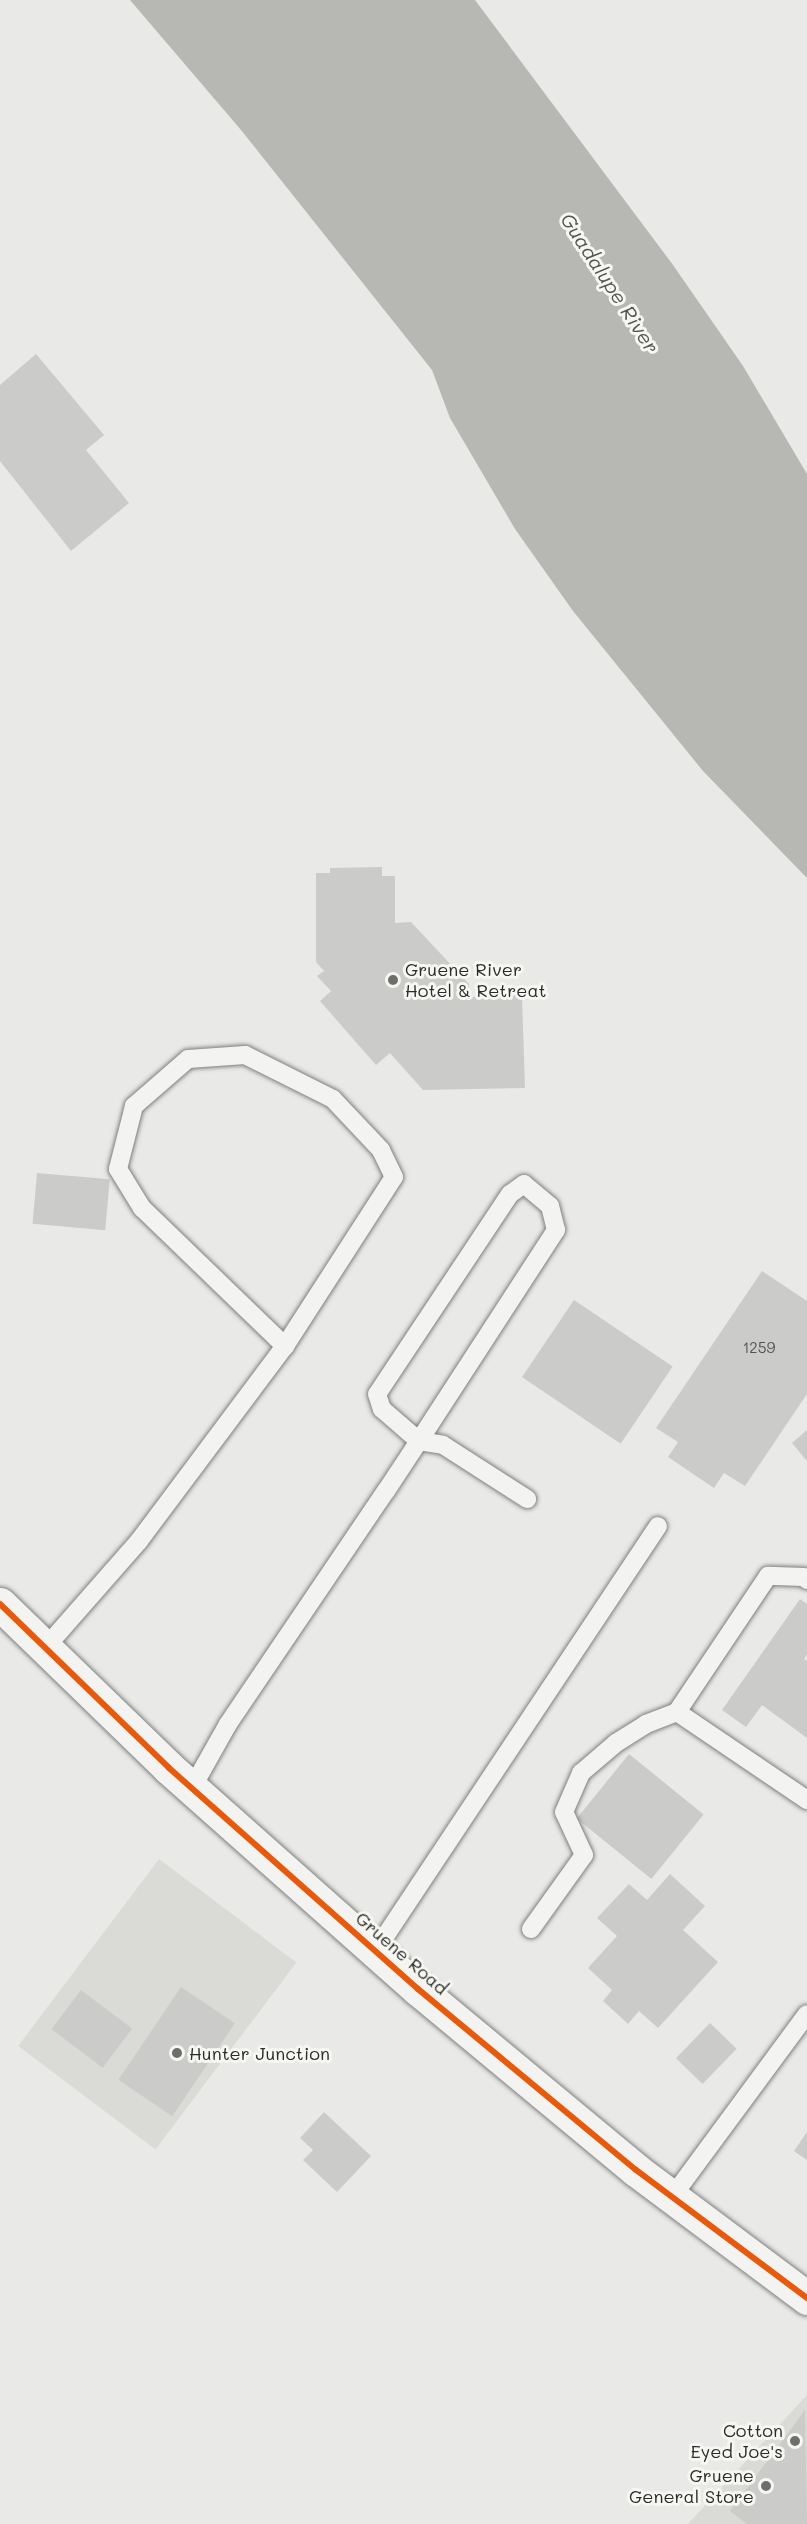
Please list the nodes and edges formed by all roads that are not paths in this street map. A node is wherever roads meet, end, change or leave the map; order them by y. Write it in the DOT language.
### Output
graph roads {
  1 [pos="285,1346"];
  2 [pos="419,1441"];
  3 [pos="527,1499"];
  4 [pos="658,1526"];
  5 [pos="807,1580"];
  6 [pos="0,1604"];
  7 [pos="45,1647"];
  8 [pos="677,1712"];
  9 [pos="192,1788"];
  10 [pos="807,1800"];
  11 [pos="531,1929"];
  12 [pos="375,1950"];
  13 [pos="807,2014"];
  14 [pos="672,2197"];
  15 [pos="807,2298"];
  1 -- 1 [label="lane"];
  1 -- 7 [label="lane"];
  2 -- 2 [label="lane"];
  2 -- 3 [label="lane"];
  2 -- 9 [label="lane"];
  4 -- 12 [label="lane"];
  5 -- 8 [label="lane"];
  6 -- 7 [label="street, Gruene Road"];
  7 -- 9 [label="street, Gruene Road"];
  8 -- 10 [label="lane"];
  8 -- 11 [label="lane"];
  9 -- 12 [label="street, Gruene Road"];
  12 -- 14 [label="street, Gruene Road"];
  13 -- 14 [label="lane"];
  14 -- 15 [label="street, Gruene Road"];
}
